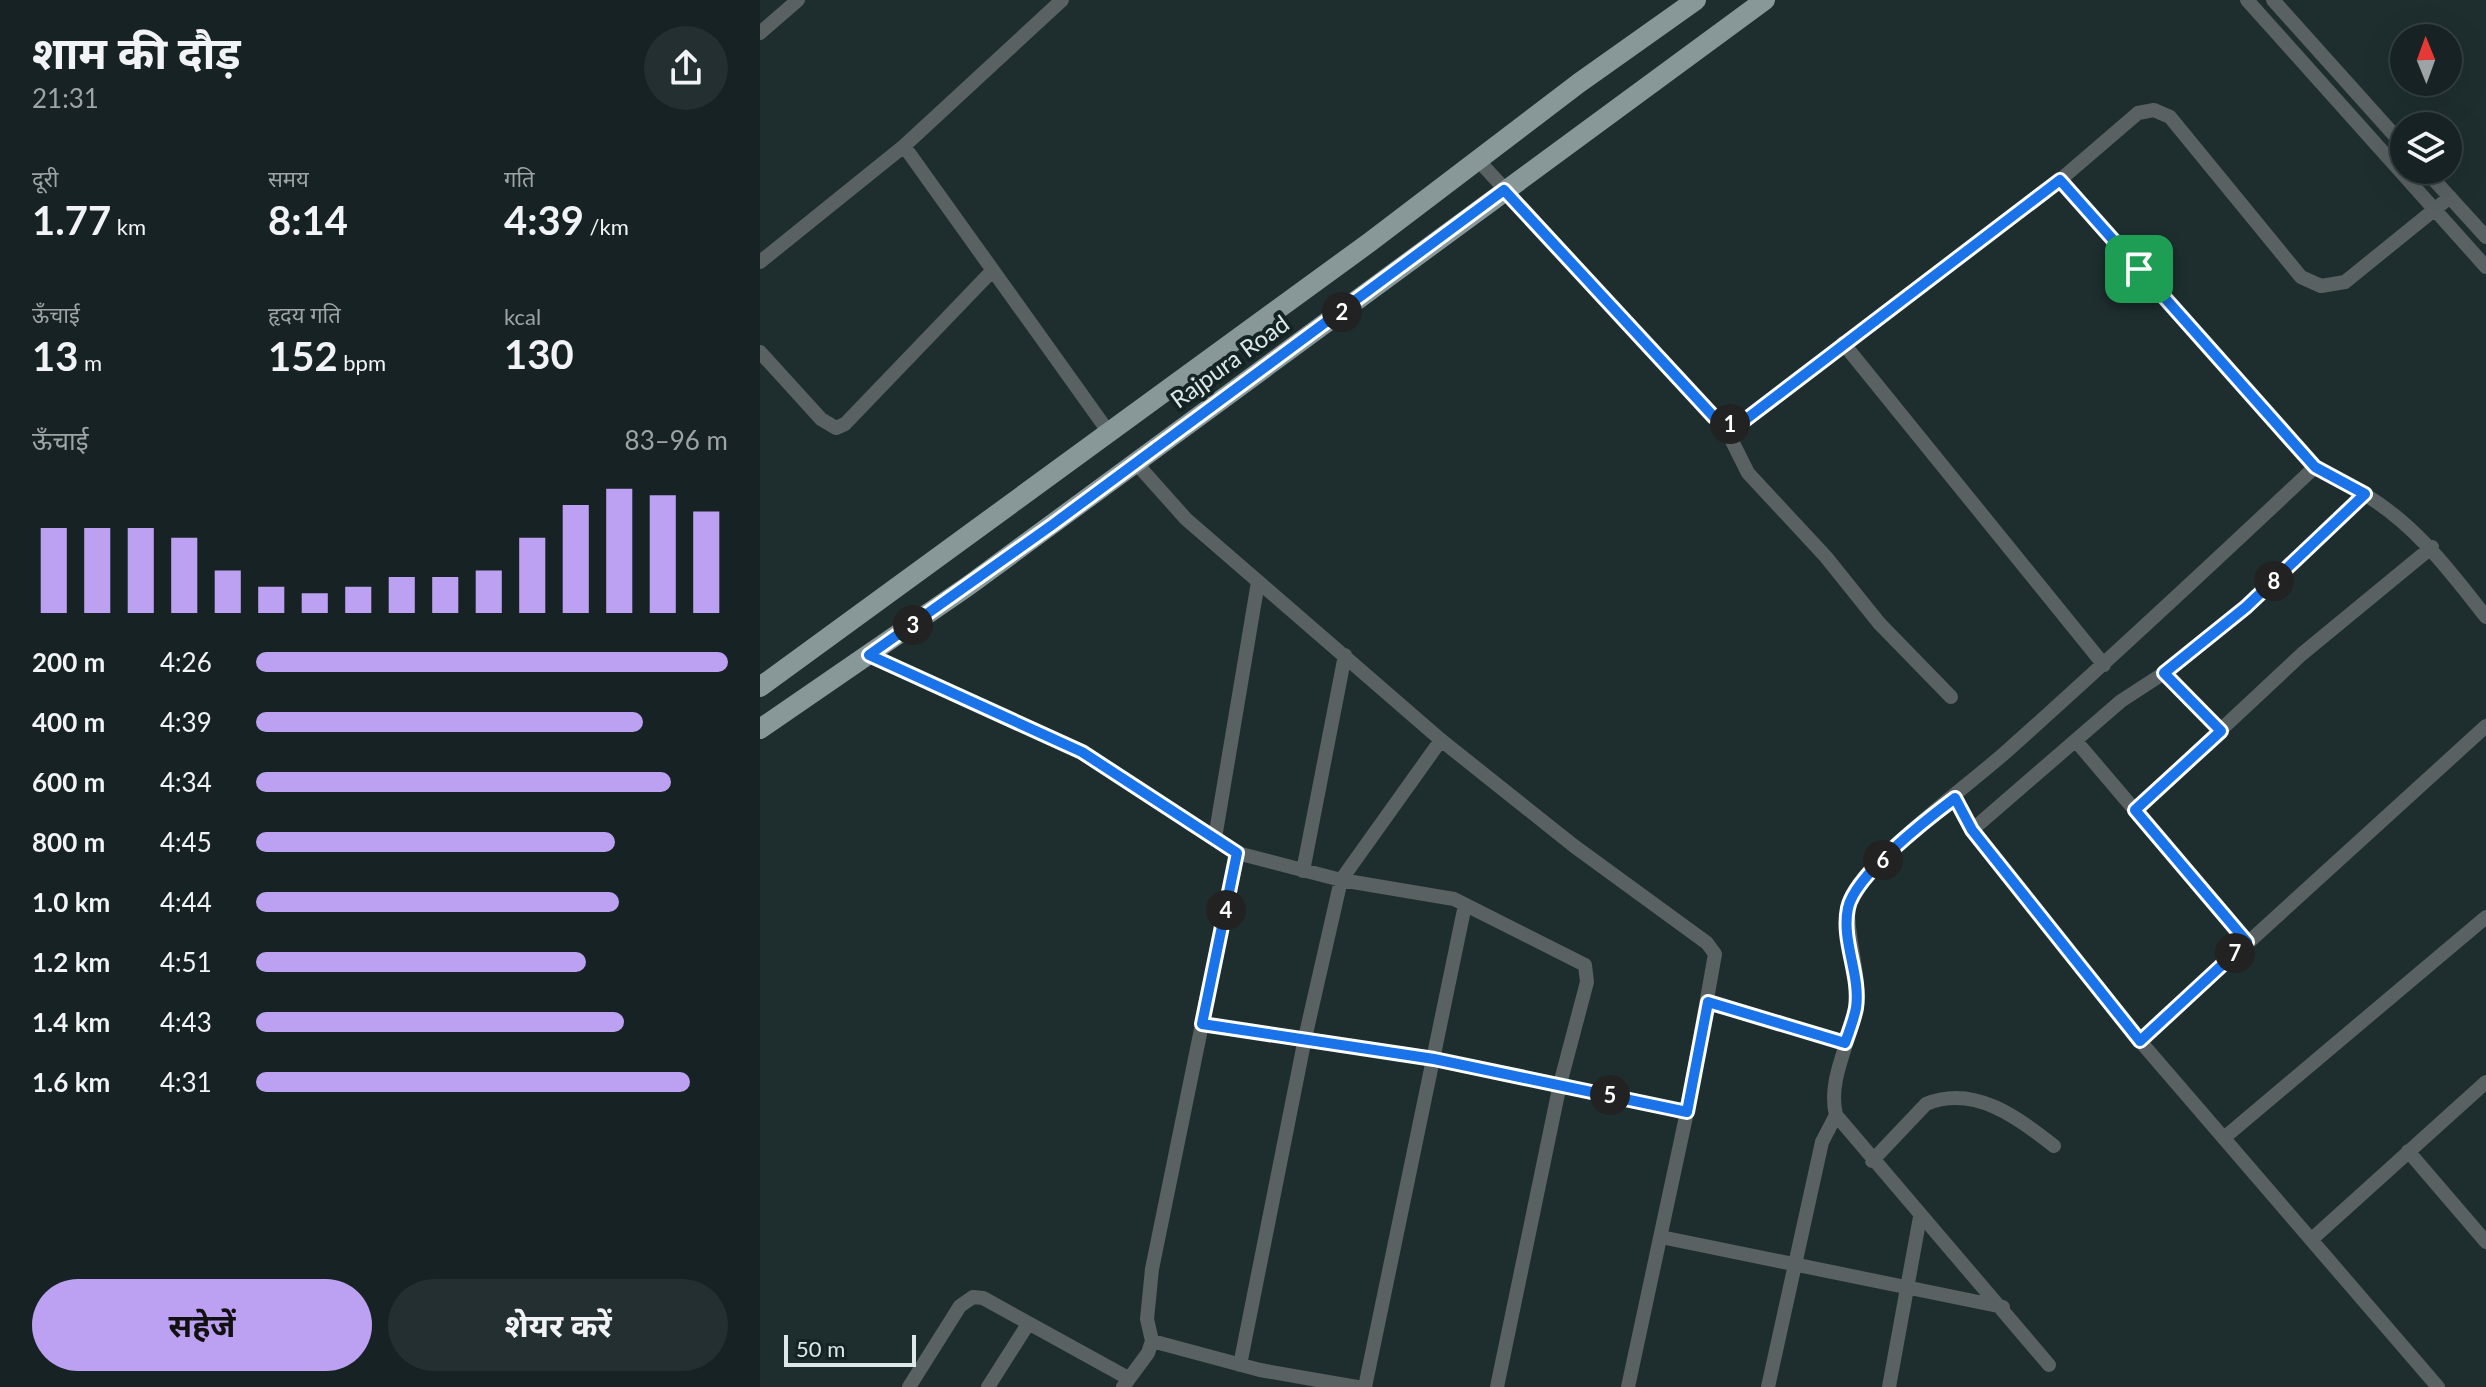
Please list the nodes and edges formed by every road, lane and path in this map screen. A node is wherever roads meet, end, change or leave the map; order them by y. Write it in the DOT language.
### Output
graph roads {
  1 [pos="798,0"];
  2 [pos="1062,0"];
  3 [pos="1696,0"];
  4 [pos="1765,0"];
  5 [pos="2247,0"];
  6 [pos="2273,0"];
  7 [pos="760,33"];
  8 [pos="2390,130"];
  9 [pos="904,146"];
  10 [pos="1478,160"];
  11 [pos="2060,180"];
  12 [pos="2438,184"];
  13 [pos="1504,190"];
  14 [pos="2450,197"];
  15 [pos="2435,211"];
  16 [pos="2486,237"];
  17 [pos="760,262"];
  18 [pos="2486,267"];
  19 [pos="992,271"];
  20 [pos="1843,343"];
  21 [pos="760,352"];
  22 [pos="1723,423"];
  23 [pos="1110,434"];
  24 [pos="1136,463"];
  25 [pos="2315,467"];
  26 [pos="2365,494"];
  27 [pos="2432,547"];
  28 [pos="1258,582"];
  29 [pos="2486,617"];
  30 [pos="869,655"];
  31 [pos="1345,655"];
  32 [pos="2104,665"];
  33 [pos="2164,673"];
  34 [pos="762,684"];
  35 [pos="1951,697"];
  36 [pos="2486,726"];
  37 [pos="760,729"];
  38 [pos="2221,731"];
  39 [pos="1441,740"];
  40 [pos="2076,741"];
  41 [pos="1955,798"];
  42 [pos="2135,810"];
  43 [pos="1972,830"];
  44 [pos="1215,838"];
  45 [pos="1237,853"];
  46 [pos="1303,871"];
  47 [pos="1341,880"];
  48 [pos="1465,905"];
  49 [pos="2486,917"];
  50 [pos="2247,942"];
  51 [pos="1708,1002"];
  52 [pos="1202,1024"];
  53 [pos="1305,1038"];
  54 [pos="2140,1041"];
  55 [pos="1845,1043"];
  56 [pos="1434,1059"];
  57 [pos="2486,1082"];
  58 [pos="1560,1084"];
  59 [pos="1687,1112"];
  60 [pos="1836,1115"];
  61 [pos="2225,1137"];
  62 [pos="2054,1146"];
  63 [pos="2408,1151"];
  64 [pos="1872,1161"];
  65 [pos="1920,1217"];
  66 [pos="1661,1237"];
  67 [pos="2312,1239"];
  68 [pos="2486,1242"];
  69 [pos="1794,1263"];
  70 [pos="1905,1287"];
  71 [pos="2003,1307"];
  72 [pos="1028,1324"];
  73 [pos="1152,1341"];
  74 [pos="1240,1365"];
  75 [pos="2049,1365"];
  76 [pos="1281,1381"];
  77 [pos="1126,1383"];
  78 [pos="909,1387"];
  79 [pos="988,1387"];
  80 [pos="1357,1387"];
  81 [pos="1365,1387"];
  82 [pos="1497,1387"];
  83 [pos="1628,1387"];
  84 [pos="1768,1387"];
  85 [pos="1889,1387"];
  86 [pos="2438,1387"];
  1 -- 7 [label="street"];
  2 -- 9 [label="street"];
  3 -- 10 [label="main road, Rajpura Road"];
  4 -- 13 [label="main road, Rajpura Road"];
  5 -- 15 [label="street"];
  6 -- 8 [label="street"];
  9 -- 17 [label="street"];
  9 -- 19 [label="street"];
  10 -- 13 [label="street"];
  10 -- 23 [label="main road, Rajpura Road"];
  11 -- 15 [label="street"];
  11 -- 20 [label="street"];
  11 -- 25 [label="street"];
  12 -- 14 [label="street"];
  13 -- 22 [label="street"];
  13 -- 24 [label="main road, Rajpura Road"];
  14 -- 15 [label="street"];
  14 -- 16 [label="street"];
  15 -- 18 [label="street"];
  19 -- 21 [label="street"];
  19 -- 23 [label="street"];
  20 -- 22 [label="street"];
  20 -- 32 [label="street"];
  22 -- 35 [label="street"];
  23 -- 34 [label="main road, Rajpura Road"];
  24 -- 28 [label="street"];
  24 -- 30 [label="main road, Rajpura Road"];
  25 -- 26 [label="street"];
  25 -- 32 [label="street"];
  26 -- 27 [label="street"];
  26 -- 33 [label="street"];
  27 -- 29 [label="street"];
  27 -- 38 [label="street"];
  28 -- 31 [label="street"];
  28 -- 44 [label="street"];
  30 -- 37 [label="main road, Rajpura Road"];
  30 -- 44 [label="street"];
  31 -- 39 [label="street"];
  31 -- 46 [label="street"];
  32 -- 41 [label="street"];
  33 -- 38 [label="street"];
  33 -- 40 [label="street"];
  36 -- 50 [label="street"];
  38 -- 42 [label="street"];
  39 -- 47 [label="street"];
  39 -- 51 [label="street"];
  40 -- 42 [label="street"];
  40 -- 43 [label="street"];
  41 -- 43 [label="street"];
  41 -- 55 [label="street"];
  42 -- 50 [label="street"];
  43 -- 54 [label="street"];
  44 -- 45 [label="street"];
  45 -- 46 [label="street"];
  45 -- 52 [label="street"];
  46 -- 47 [label="street"];
  47 -- 48 [label="street"];
  47 -- 53 [label="street"];
  48 -- 56 [label="street"];
  48 -- 58 [label="street"];
  49 -- 61 [label="street"];
  50 -- 54 [label="street"];
  51 -- 55 [label="street"];
  51 -- 59 [label="street"];
  52 -- 53 [label="street"];
  52 -- 73 [label="street"];
  53 -- 56 [label="street"];
  53 -- 74 [label="street"];
  54 -- 61 [label="street"];
  55 -- 60 [label="street"];
  56 -- 58 [label="street"];
  56 -- 81 [label="street"];
  57 -- 63 [label="street"];
  58 -- 59 [label="street"];
  58 -- 82 [label="street"];
  59 -- 66 [label="street"];
  60 -- 64 [label="street"];
  60 -- 69 [label="street"];
  61 -- 67 [label="street"];
  62 -- 64 [label="street"];
  63 -- 67 [label="street"];
  63 -- 68 [label="street"];
  64 -- 65 [label="street"];
  65 -- 70 [label="street"];
  65 -- 71 [label="street"];
  66 -- 69 [label="street"];
  66 -- 83 [label="street"];
  67 -- 86 [label="street"];
  69 -- 70 [label="street"];
  69 -- 84 [label="street"];
  70 -- 71 [label="street"];
  70 -- 85 [label="street"];
  71 -- 75 [label="street"];
  72 -- 77 [label="street"];
  72 -- 78 [label="street"];
  72 -- 79 [label="street"];
  73 -- 74 [label="street"];
  73 -- 77 [label="street"];
  74 -- 76 [label="street"];
  76 -- 80 [label="street"];
}
